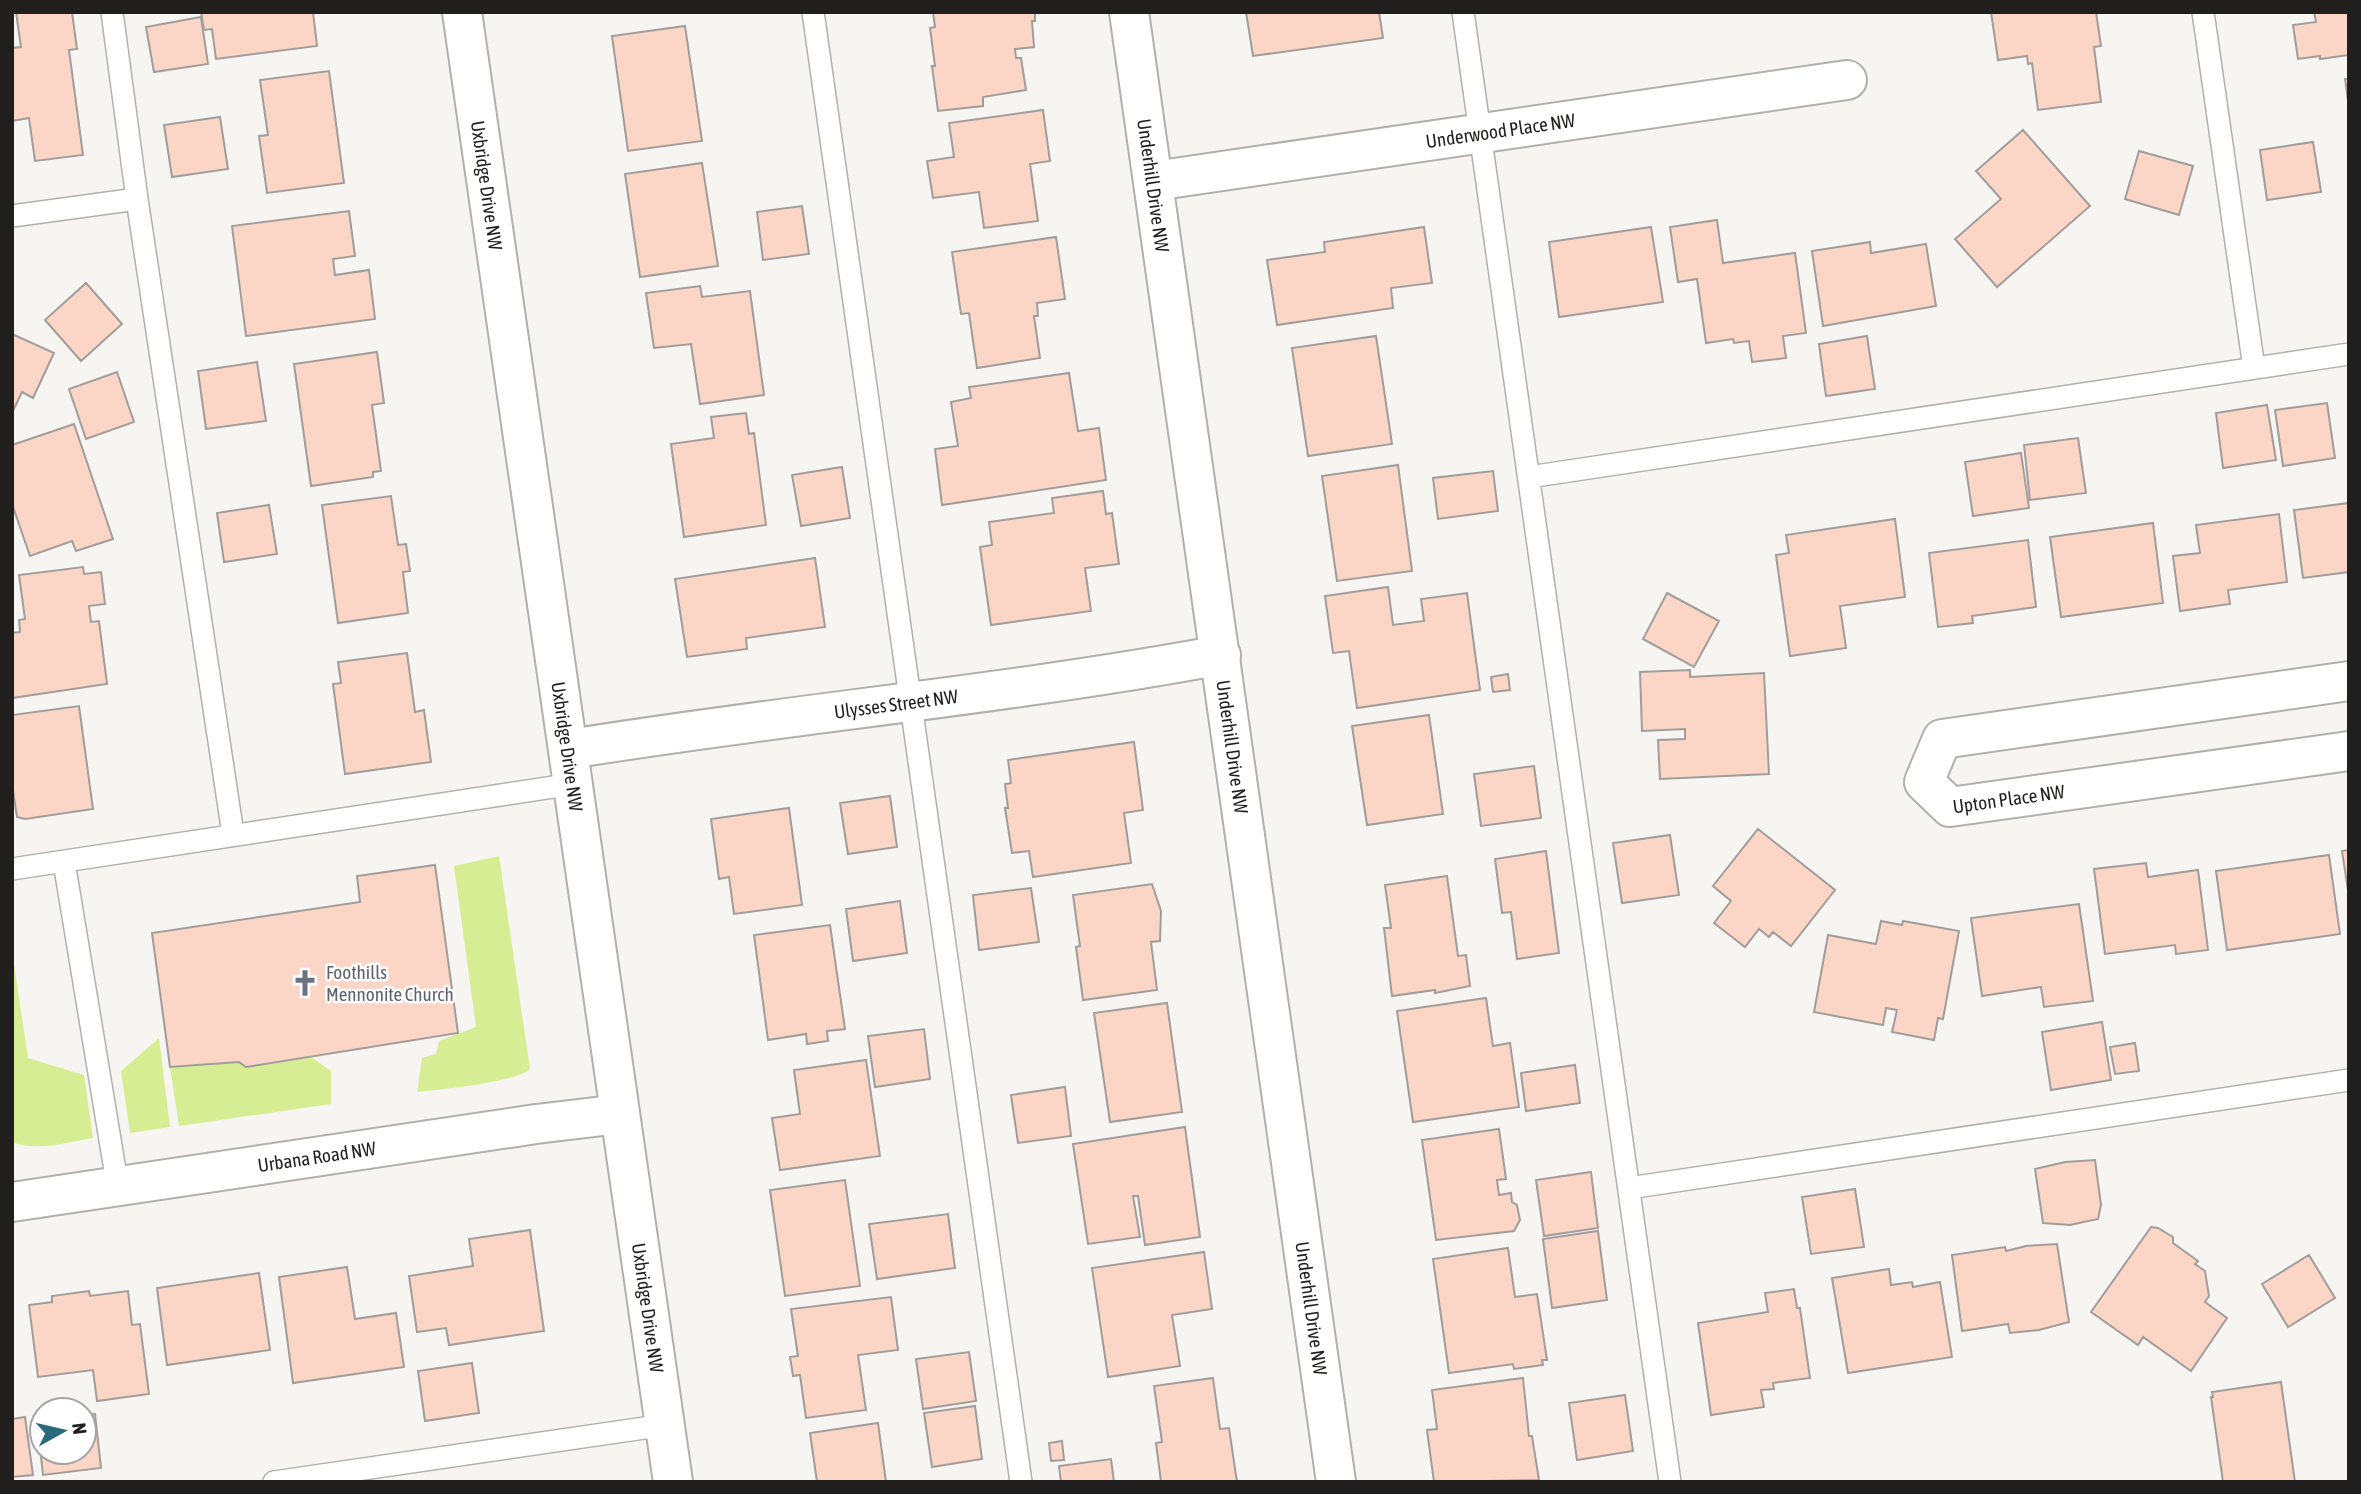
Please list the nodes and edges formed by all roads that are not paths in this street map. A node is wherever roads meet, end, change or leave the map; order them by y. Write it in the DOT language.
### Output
graph roads {
  1 [pos="112,12"];
  2 [pos="462,12"];
  3 [pos="813,12"];
  4 [pos="1129,12"];
  5 [pos="1463,12"];
  6 [pos="2203,12"];
  7 [pos="1847,80"];
  8 [pos="1481,133"];
  9 [pos="1154,181"];
  10 [pos="137,199"];
  11 [pos="12,216"];
  12 [pos="2349,354"];
  13 [pos="2254,368"];
  14 [pos="1529,477"];
  15 [pos="1221,655"];
  16 [pos="2349,681"];
  17 [pos="910,702"];
  18 [pos="2349,751"];
  19 [pos="571,767"];
  20 [pos="233,834"];
  21 [pos="64,862"];
  22 [pos="12,869"];
  23 [pos="2348,1081"];
  24 [pos="620,1114"];
  25 [pos="118,1188"];
  26 [pos="1629,1188"];
  27 [pos="12,1202"];
  28 [pos="665,1425"];
  29 [pos="274,1482"];
  30 [pos="673,1482"];
  31 [pos="1021,1482"];
  32 [pos="1336,1482"];
  33 [pos="1670,1482"];
  1 -- 10 [label="lane"];
  2 -- 19 [label="street, Uxbridge Drive NW"];
  3 -- 17 [label="lane"];
  4 -- 9 [label="street, Underhill Drive NW"];
  5 -- 8 [label="lane"];
  6 -- 13 [label="lane"];
  7 -- 8 [label="street, Underwood Place NW"];
  8 -- 9 [label="street, Underwood Place NW"];
  8 -- 14 [label="lane"];
  9 -- 15 [label="street, Underhill Drive NW"];
  10 -- 11 [label="lane"];
  10 -- 20 [label="lane"];
  12 -- 13 [label="lane"];
  13 -- 14 [label="lane"];
  14 -- 26 [label="lane"];
  15 -- 17 [label="street, Ulysses Street NW"];
  15 -- 32 [label="street, Underhill Drive NW"];
  16 -- 18 [label="street, Upton Place NW"];
  17 -- 19 [label="street, Ulysses Street NW"];
  17 -- 31 [label="lane"];
  19 -- 20 [label="lane"];
  19 -- 24 [label="street, Uxbridge Drive NW"];
  20 -- 21 [label="lane"];
  21 -- 22 [label="lane"];
  21 -- 25 [label="lane"];
  23 -- 26 [label="lane"];
  24 -- 25 [label="street, Urbana Road NW"];
  24 -- 28 [label="street, Uxbridge Drive NW"];
  25 -- 27 [label="street, Urbana Road NW"];
  26 -- 33 [label="lane"];
  28 -- 29 [label="lane"];
  28 -- 30 [label="street, Uxbridge Drive NW"];
}
